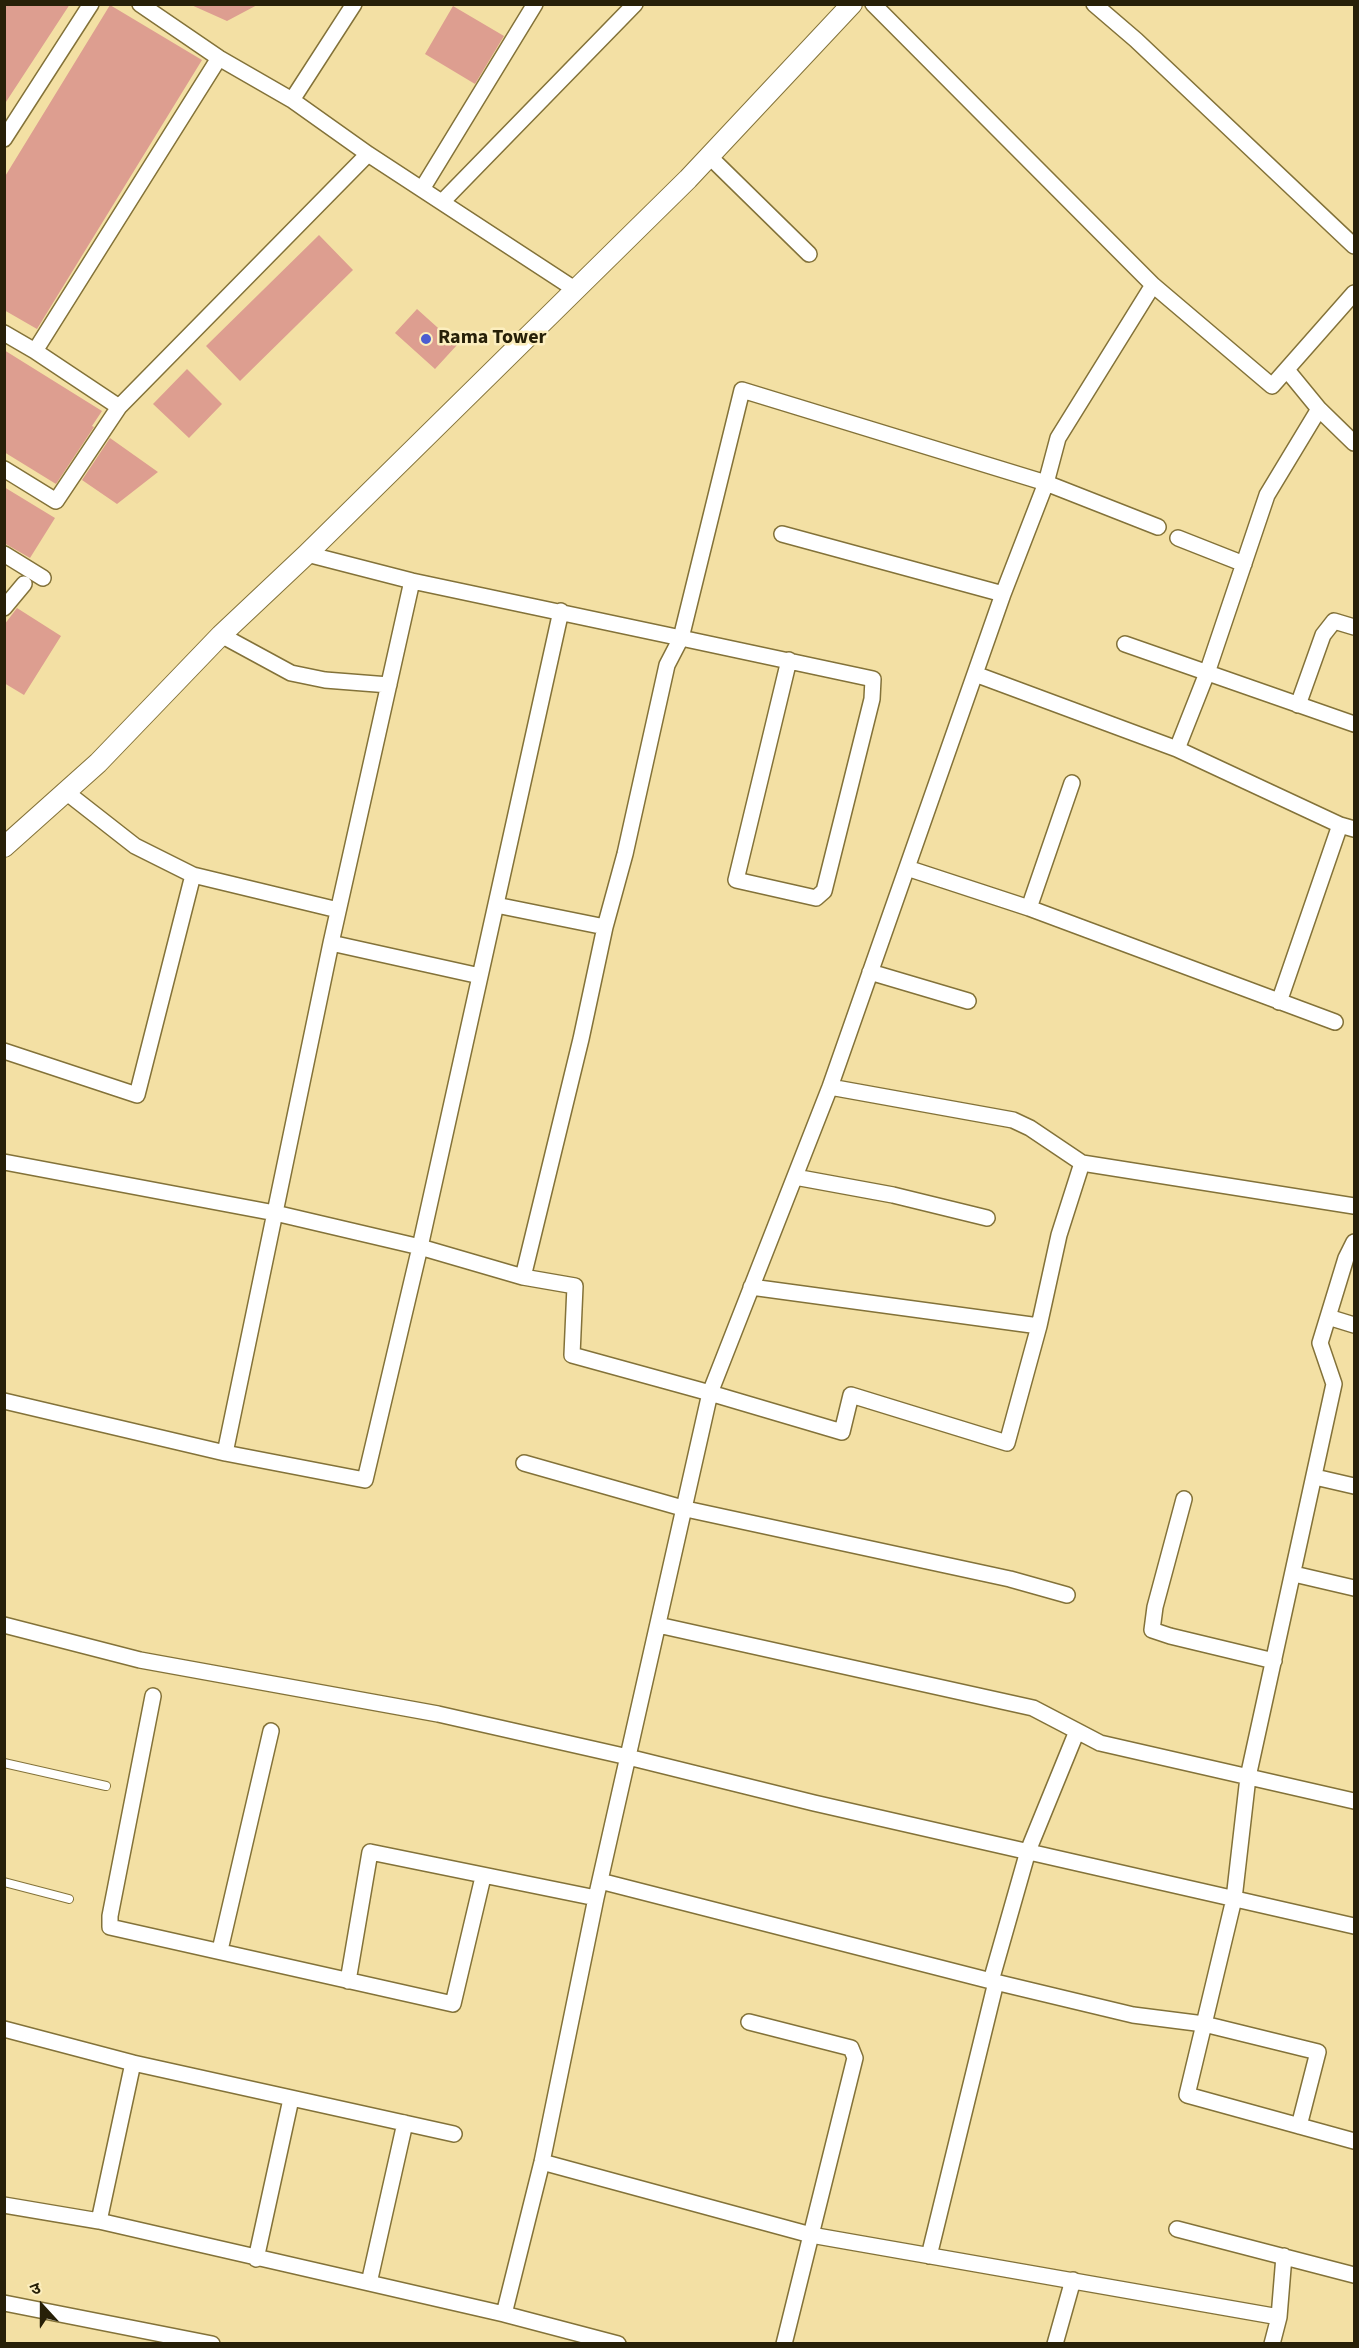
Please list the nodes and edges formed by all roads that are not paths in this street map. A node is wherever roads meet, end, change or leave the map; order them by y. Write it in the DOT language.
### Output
graph roads {
  1 [pos="91,4"];
  2 [pos="140,4"];
  3 [pos="354,4"];
  4 [pos="535,4"];
  5 [pos="635,4"];
  6 [pos="852,4"];
  7 [pos="873,4"];
  8 [pos="1094,4"];
  9 [pos="162,11"];
  10 [pos="219,58"];
  11 [pos="292,100"];
  12 [pos="4,139"];
  13 [pos="368,154"];
  14 [pos="710,157"];
  15 [pos="422,189"];
  16 [pos="442,202"];
  17 [pos="1354,246"];
  18 [pos="809,254"];
  19 [pos="1153,285"];
  20 [pos="576,290"];
  21 [pos="1354,293"];
  22 [pos="4,333"];
  23 [pos="35,351"];
  24 [pos="1287,370"];
  25 [pos="119,407"];
  26 [pos="1319,409"];
  27 [pos="1354,443"];
  28 [pos="4,469"];
  29 [pos="1046,483"];
  30 [pos="1158,527"];
  31 [pos="782,534"];
  32 [pos="1178,538"];
  33 [pos="4,554"];
  34 [pos="307,554"];
  35 [pos="1244,564"];
  36 [pos="43,578"];
  37 [pos="412,581"];
  38 [pos="24,584"];
  39 [pos="1003,594"];
  40 [pos="4,608"];
  41 [pos="561,611"];
  42 [pos="1354,627"];
  43 [pos="221,635"];
  44 [pos="681,638"];
  45 [pos="1125,644"];
  46 [pos="789,660"];
  47 [pos="1207,673"];
  48 [pos="975,674"];
  49 [pos="389,685"];
  50 [pos="1298,705"];
  51 [pos="1354,724"];
  52 [pos="1177,749"];
  53 [pos="1072,783"];
  54 [pos="66,792"];
  55 [pos="1347,827"];
  56 [pos="4,847"];
  57 [pos="907,868"];
  58 [pos="193,875"];
  59 [pos="496,905"];
  60 [pos="1029,908"];
  61 [pos="338,909"];
  62 [pos="604,927"];
  63 [pos="331,943"];
  64 [pos="870,972"];
  65 [pos="480,976"];
  66 [pos="968,1001"];
  67 [pos="1279,1002"];
  68 [pos="1335,1022"];
  69 [pos="4,1051"];
  70 [pos="830,1087"];
  71 [pos="4,1162"];
  72 [pos="1082,1163"];
  73 [pos="795,1177"];
  74 [pos="1354,1206"];
  75 [pos="275,1213"];
  76 [pos="987,1218"];
  77 [pos="1354,1242"];
  78 [pos="420,1247"];
  79 [pos="523,1277"];
  80 [pos="751,1287"];
  81 [pos="1328,1317"];
  82 [pos="1354,1325"];
  83 [pos="1039,1326"];
  84 [pos="710,1393"];
  85 [pos="4,1401"];
  86 [pos="225,1453"];
  87 [pos="524,1462"];
  88 [pos="1315,1478"];
  89 [pos="1354,1486"];
  90 [pos="1184,1499"];
  91 [pos="684,1508"];
  92 [pos="1294,1574"];
  93 [pos="1354,1588"];
  94 [pos="1067,1596"];
  95 [pos="4,1625"];
  96 [pos="658,1625"];
  97 [pos="1274,1661"];
  98 [pos="153,1695"];
  99 [pos="271,1731"];
  100 [pos="1077,1731"];
  101 [pos="628,1757"];
  102 [pos="4,1763"];
  103 [pos="1248,1777"];
  104 [pos="106,1786"];
  105 [pos="1354,1801"];
  106 [pos="1028,1851"];
  107 [pos="483,1877"];
  108 [pos="600,1881"];
  109 [pos="4,1882"];
  110 [pos="596,1898"];
  111 [pos="69,1899"];
  112 [pos="1234,1899"];
  113 [pos="1354,1926"];
  114 [pos="220,1950"];
  115 [pos="348,1981"];
  116 [pos="993,1982"];
  117 [pos="749,2022"];
  118 [pos="1204,2024"];
  119 [pos="4,2029"];
  120 [pos="133,2063"];
  121 [pos="291,2099"];
  122 [pos="405,2124"];
  123 [pos="1299,2126"];
  124 [pos="454,2134"];
  125 [pos="1354,2141"];
  126 [pos="542,2162"];
  127 [pos="4,2205"];
  128 [pos="99,2221"];
  129 [pos="1177,2229"];
  130 [pos="811,2235"];
  131 [pos="929,2256"];
  132 [pos="1284,2256"];
  133 [pos="256,2259"];
  134 [pos="1354,2275"];
  135 [pos="1073,2280"];
  136 [pos="369,2283"];
  137 [pos="4,2303"];
  138 [pos="504,2314"];
  139 [pos="1279,2318"];
  140 [pos="212,2343"];
  141 [pos="618,2343"];
  142 [pos="784,2343"];
  143 [pos="1055,2343"];
  144 [pos="1272,2343"];
  1 -- 12 [label="street"];
  2 -- 9 [label="street"];
  3 -- 11 [label="street"];
  4 -- 15 [label="street"];
  5 -- 16 [label="street"];
  6 -- 14 [label="street"];
  7 -- 19 [label="street"];
  8 -- 17 [label="street"];
  9 -- 10 [label="street"];
  10 -- 11 [label="street"];
  10 -- 23 [label="street"];
  11 -- 13 [label="street"];
  13 -- 15 [label="street"];
  13 -- 25 [label="street"];
  14 -- 18 [label="street"];
  14 -- 20 [label="street"];
  15 -- 16 [label="street"];
  16 -- 20 [label="street"];
  19 -- 24 [label="street"];
  19 -- 29 [label="street"];
  20 -- 34 [label="street"];
  21 -- 24 [label="street"];
  22 -- 23 [label="street"];
  23 -- 25 [label="street"];
  24 -- 26 [label="street"];
  25 -- 28 [label="street"];
  26 -- 27 [label="street"];
  26 -- 35 [label="street"];
  29 -- 30 [label="street"];
  29 -- 39 [label="street"];
  29 -- 44 [label="street"];
  31 -- 39 [label="street"];
  32 -- 35 [label="street"];
  33 -- 36 [label="street"];
  34 -- 37 [label="street"];
  34 -- 43 [label="street"];
  35 -- 47 [label="street"];
  37 -- 41 [label="street"];
  37 -- 49 [label="street"];
  38 -- 40 [label="street"];
  39 -- 48 [label="street"];
  41 -- 44 [label="street"];
  41 -- 59 [label="street"];
  42 -- 50 [label="street"];
  43 -- 49 [label="street"];
  43 -- 54 [label="street"];
  44 -- 46 [label="street"];
  44 -- 62 [label="street"];
  45 -- 47 [label="street"];
  46 -- 46 [label="street"];
  47 -- 50 [label="street"];
  47 -- 52 [label="street"];
  48 -- 52 [label="street"];
  48 -- 57 [label="street"];
  49 -- 61 [label="street"];
  50 -- 51 [label="street"];
  52 -- 55 [label="street"];
  53 -- 60 [label="street"];
  54 -- 56 [label="street"];
  54 -- 58 [label="street"];
  55 -- 67 [label="street"];
  57 -- 60 [label="street"];
  57 -- 64 [label="street"];
  58 -- 61 [label="street"];
  58 -- 69 [label="street"];
  59 -- 62 [label="street"];
  59 -- 65 [label="street"];
  60 -- 67 [label="street"];
  61 -- 63 [label="street"];
  62 -- 79 [label="street"];
  63 -- 65 [label="street"];
  63 -- 75 [label="street"];
  64 -- 66 [label="street"];
  64 -- 70 [label="street"];
  65 -- 78 [label="street"];
  67 -- 68 [label="street"];
  70 -- 72 [label="street"];
  70 -- 73 [label="street"];
  71 -- 75 [label="street"];
  72 -- 74 [label="street"];
  72 -- 83 [label="street"];
  73 -- 76 [label="street"];
  73 -- 80 [label="street"];
  75 -- 78 [label="street"];
  75 -- 86 [label="street"];
  77 -- 81 [label="street"];
  78 -- 79 [label="street"];
  78 -- 86 [label="street"];
  79 -- 84 [label="street"];
  80 -- 83 [label="street"];
  80 -- 84 [label="street"];
  81 -- 82 [label="street"];
  81 -- 88 [label="street"];
  83 -- 84 [label="street"];
  84 -- 91 [label="street"];
  85 -- 86 [label="street"];
  87 -- 91 [label="street"];
  88 -- 89 [label="street"];
  88 -- 92 [label="street"];
  90 -- 97 [label="street"];
  91 -- 94 [label="street"];
  91 -- 96 [label="street"];
  92 -- 93 [label="street"];
  92 -- 97 [label="street"];
  95 -- 101 [label="street"];
  96 -- 100 [label="street"];
  96 -- 101 [label="street"];
  97 -- 103 [label="street"];
  98 -- 114 [label="street"];
  99 -- 114 [label="street"];
  100 -- 103 [label="street"];
  100 -- 106 [label="street"];
  101 -- 106 [label="street"];
  101 -- 108 [label="street"];
  102 -- 104 [label="lane"];
  103 -- 105 [label="street"];
  103 -- 112 [label="street"];
  106 -- 112 [label="street"];
  106 -- 116 [label="street"];
  107 -- 110 [label="street"];
  107 -- 115 [label="street"];
  107 -- 115 [label="street"];
  108 -- 110 [label="street"];
  108 -- 116 [label="street"];
  109 -- 111 [label="lane"];
  110 -- 126 [label="street"];
  112 -- 113 [label="street"];
  112 -- 118 [label="street"];
  114 -- 115 [label="street"];
  116 -- 118 [label="street"];
  116 -- 131 [label="street"];
  117 -- 130 [label="street"];
  118 -- 123 [label="street"];
  118 -- 123 [label="street"];
  119 -- 120 [label="street"];
  120 -- 121 [label="street"];
  120 -- 128 [label="street"];
  121 -- 122 [label="street"];
  121 -- 133 [label="street"];
  122 -- 124 [label="street"];
  122 -- 136 [label="street"];
  123 -- 125 [label="street"];
  126 -- 130 [label="street"];
  126 -- 138 [label="street"];
  127 -- 128 [label="street"];
  128 -- 133 [label="street"];
  129 -- 132 [label="street"];
  130 -- 131 [label="street"];
  130 -- 142 [label="street"];
  131 -- 135 [label="street"];
  132 -- 134 [label="street"];
  132 -- 139 [label="street"];
  133 -- 136 [label="street"];
  135 -- 139 [label="street"];
  135 -- 143 [label="street"];
  136 -- 138 [label="street"];
  137 -- 140 [label="street"];
  138 -- 141 [label="street"];
  139 -- 144 [label="street"];
}
